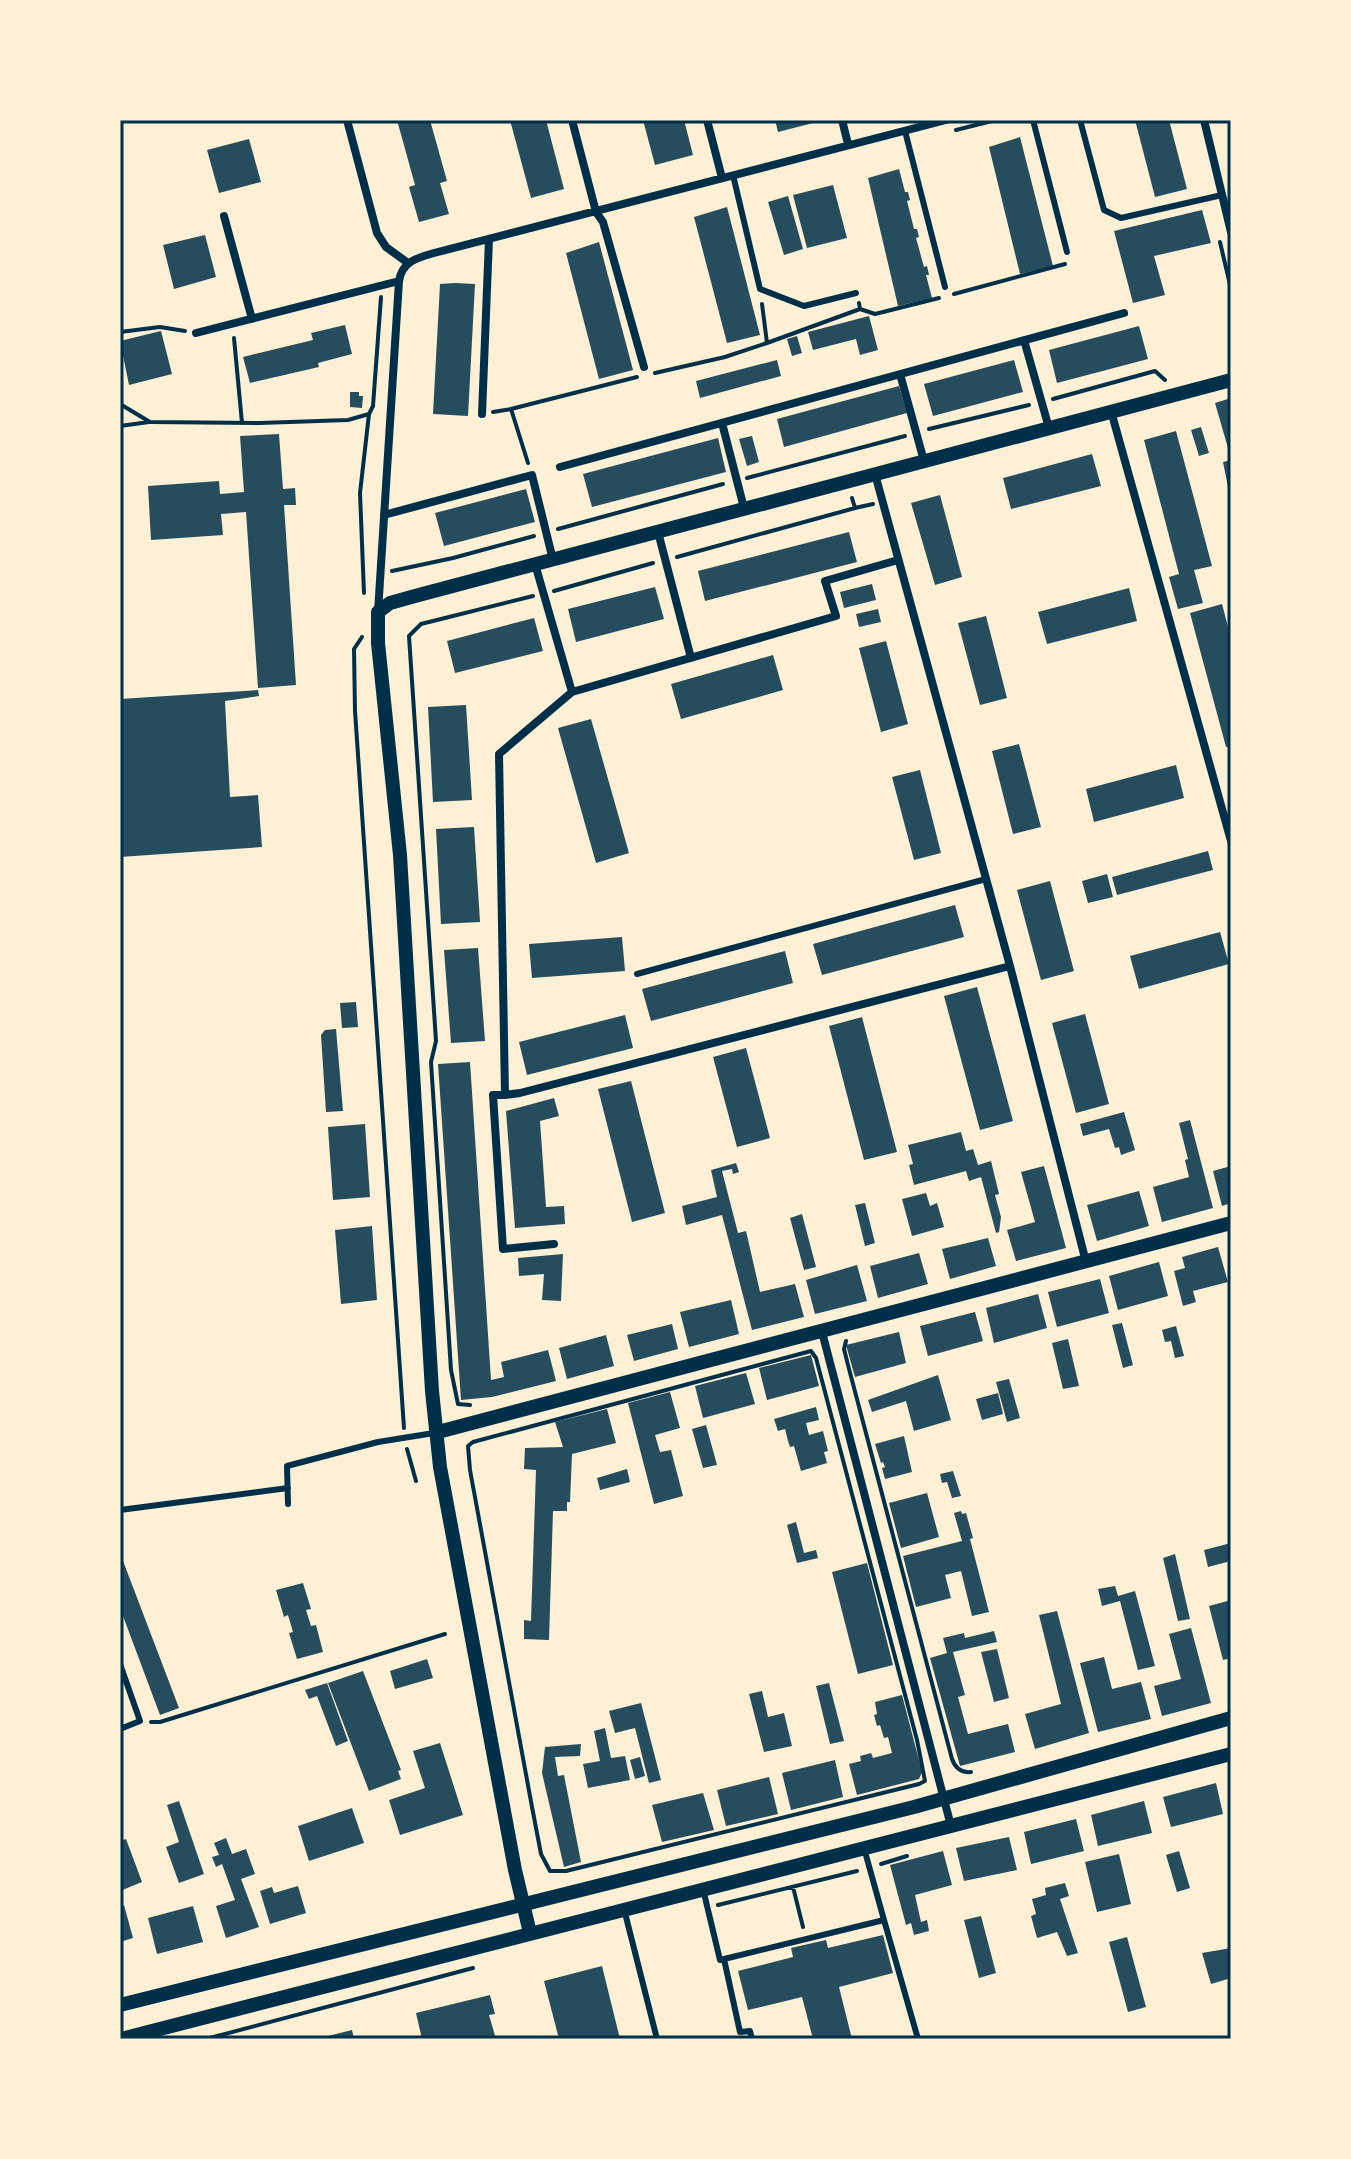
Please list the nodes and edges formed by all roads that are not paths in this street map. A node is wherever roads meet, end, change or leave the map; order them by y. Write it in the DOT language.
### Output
graph roads {
  1 [pos="347,120"];
  2 [pos="572,120"];
  3 [pos="707,120"];
  4 [pos="842,120"];
  5 [pos="946,120"];
  6 [pos="1033,120"];
  7 [pos="1080,120"];
  8 [pos="1204,120"];
  9 [pos="905,131"];
  10 [pos="848,144"];
  11 [pos="733,175"];
  12 [pos="722,178"];
  13 [pos="1222,195"];
  14 [pos="596,212"];
  15 [pos="224,216"];
  16 [pos="1231,232"];
  17 [pos="489,239"];
  18 [pos="1067,252"];
  19 [pos="408,263"];
  20 [pos="399,281"];
  21 [pos="945,287"];
  22 [pos="856,293"];
  23 [pos="1124,313"];
  24 [pos="252,319"];
  25 [pos="196,333"];
  26 [pos="1024,340"];
  27 [pos="644,367"];
  28 [pos="900,374"];
  29 [pos="1231,380"];
  30 [pos="1111,411"];
  31 [pos="482,414"];
  32 [pos="722,423"];
  33 [pos="1049,428"];
  34 [pos="924,461"];
  35 [pos="560,467"];
  36 [pos="875,474"];
  37 [pos="744,508"];
  38 [pos="384,515"];
  39 [pos="658,532"];
  40 [pos="553,560"];
  41 [pos="898,560"];
  42 [pos="535,564"];
  43 [pos="378,612"];
  44 [pos="691,658"];
  45 [pos="572,692"];
  46 [pos="1231,841"];
  47 [pos="986,879"];
  48 [pos="1010,966"];
  49 [pos="637,974"];
  50 [pos="505,1095"];
  51 [pos="1231,1223"];
  52 [pos="554,1244"];
  53 [pos="1087,1263"];
  54 [pos="822,1332"];
  55 [pos="438,1432"];
  56 [pos="288,1488"];
  57 [pos="288,1504"];
  58 [pos="120,1510"];
  59 [pos="120,1664"];
  60 [pos="1231,1718"];
  61 [pos="120,1729"];
  62 [pos="1231,1754"];
  63 [pos="944,1799"];
  64 [pos="951,1826"];
  65 [pos="864,1848"];
  66 [pos="684,1863"];
  67 [pos="697,1890"];
  68 [pos="523,1904"];
  69 [pos="624,1909"];
  70 [pos="884,1920"];
  71 [pos="530,1933"];
  72 [pos="724,1959"];
  73 [pos="120,2005"];
  74 [pos="121,2039"];
  75 [pos="657,2039"];
  76 [pos="752,2039"];
  77 [pos="918,2039"];
  1 -- 19 [label="street"];
  2 -- 14 [label="street"];
  3 -- 12 [label="street"];
  4 -- 10 [label="street"];
  5 -- 9 [label="street"];
  6 -- 18 [label="lane"];
  7 -- 13 [label="lane"];
  8 -- 13 [label="street"];
  9 -- 10 [label="street"];
  9 -- 21 [label="lane"];
  10 -- 11 [label="street"];
  11 -- 12 [label="street"];
  11 -- 22 [label="lane"];
  12 -- 14 [label="street"];
  13 -- 16 [label="street"];
  14 -- 17 [label="street"];
  14 -- 27 [label="street"];
  15 -- 24 [label="street"];
  17 -- 19 [label="street"];
  17 -- 31 [label="street"];
  19 -- 20 [label="street"];
  20 -- 24 [label="street"];
  20 -- 38 [label="street"];
  23 -- 26 [label="street"];
  24 -- 25 [label="street"];
  26 -- 28 [label="street"];
  26 -- 33 [label="street"];
  28 -- 32 [label="street"];
  28 -- 34 [label="street"];
  29 -- 30 [label="street"];
  30 -- 33 [label="street"];
  30 -- 46 [label="street"];
  32 -- 35 [label="street"];
  32 -- 37 [label="street"];
  33 -- 34 [label="street"];
  34 -- 36 [label="street"];
  36 -- 37 [label="street"];
  36 -- 41 [label="street"];
  37 -- 39 [label="street"];
  38 -- 40 [label="street"];
  38 -- 43 [label="street"];
  39 -- 40 [label="street"];
  39 -- 44 [label="street"];
  40 -- 42 [label="street"];
  41 -- 44 [label="street"];
  41 -- 47 [label="street"];
  42 -- 43 [label="street"];
  42 -- 45 [label="street"];
  43 -- 55 [label="street"];
  44 -- 45 [label="street"];
  45 -- 50 [label="street"];
  47 -- 48 [label="street"];
  47 -- 49 [label="lane"];
  48 -- 50 [label="street"];
  48 -- 53 [label="street"];
  50 -- 52 [label="street"];
  51 -- 53 [label="street"];
  53 -- 54 [label="street"];
  54 -- 55 [label="street"];
  54 -- 63 [label="street"];
  55 -- 56 [label="lane"];
  55 -- 68 [label="street"];
  56 -- 57 [label="lane"];
  56 -- 58 [label="lane"];
  59 -- 61 [label="lane"];
  60 -- 63 [label="street"];
  62 -- 64 [label="street"];
  63 -- 64 [label="street"];
  63 -- 66 [label="street"];
  64 -- 65 [label="street"];
  65 -- 67 [label="street"];
  65 -- 70 [label="lane"];
  66 -- 67 [label="street"];
  66 -- 68 [label="street"];
  67 -- 69 [label="street"];
  67 -- 72 [label="lane"];
  68 -- 71 [label="street"];
  68 -- 73 [label="street"];
  69 -- 71 [label="street"];
  69 -- 75 [label="lane"];
  70 -- 72 [label="lane"];
  70 -- 77 [label="lane"];
  71 -- 74 [label="street"];
  72 -- 76 [label="lane"];
}
